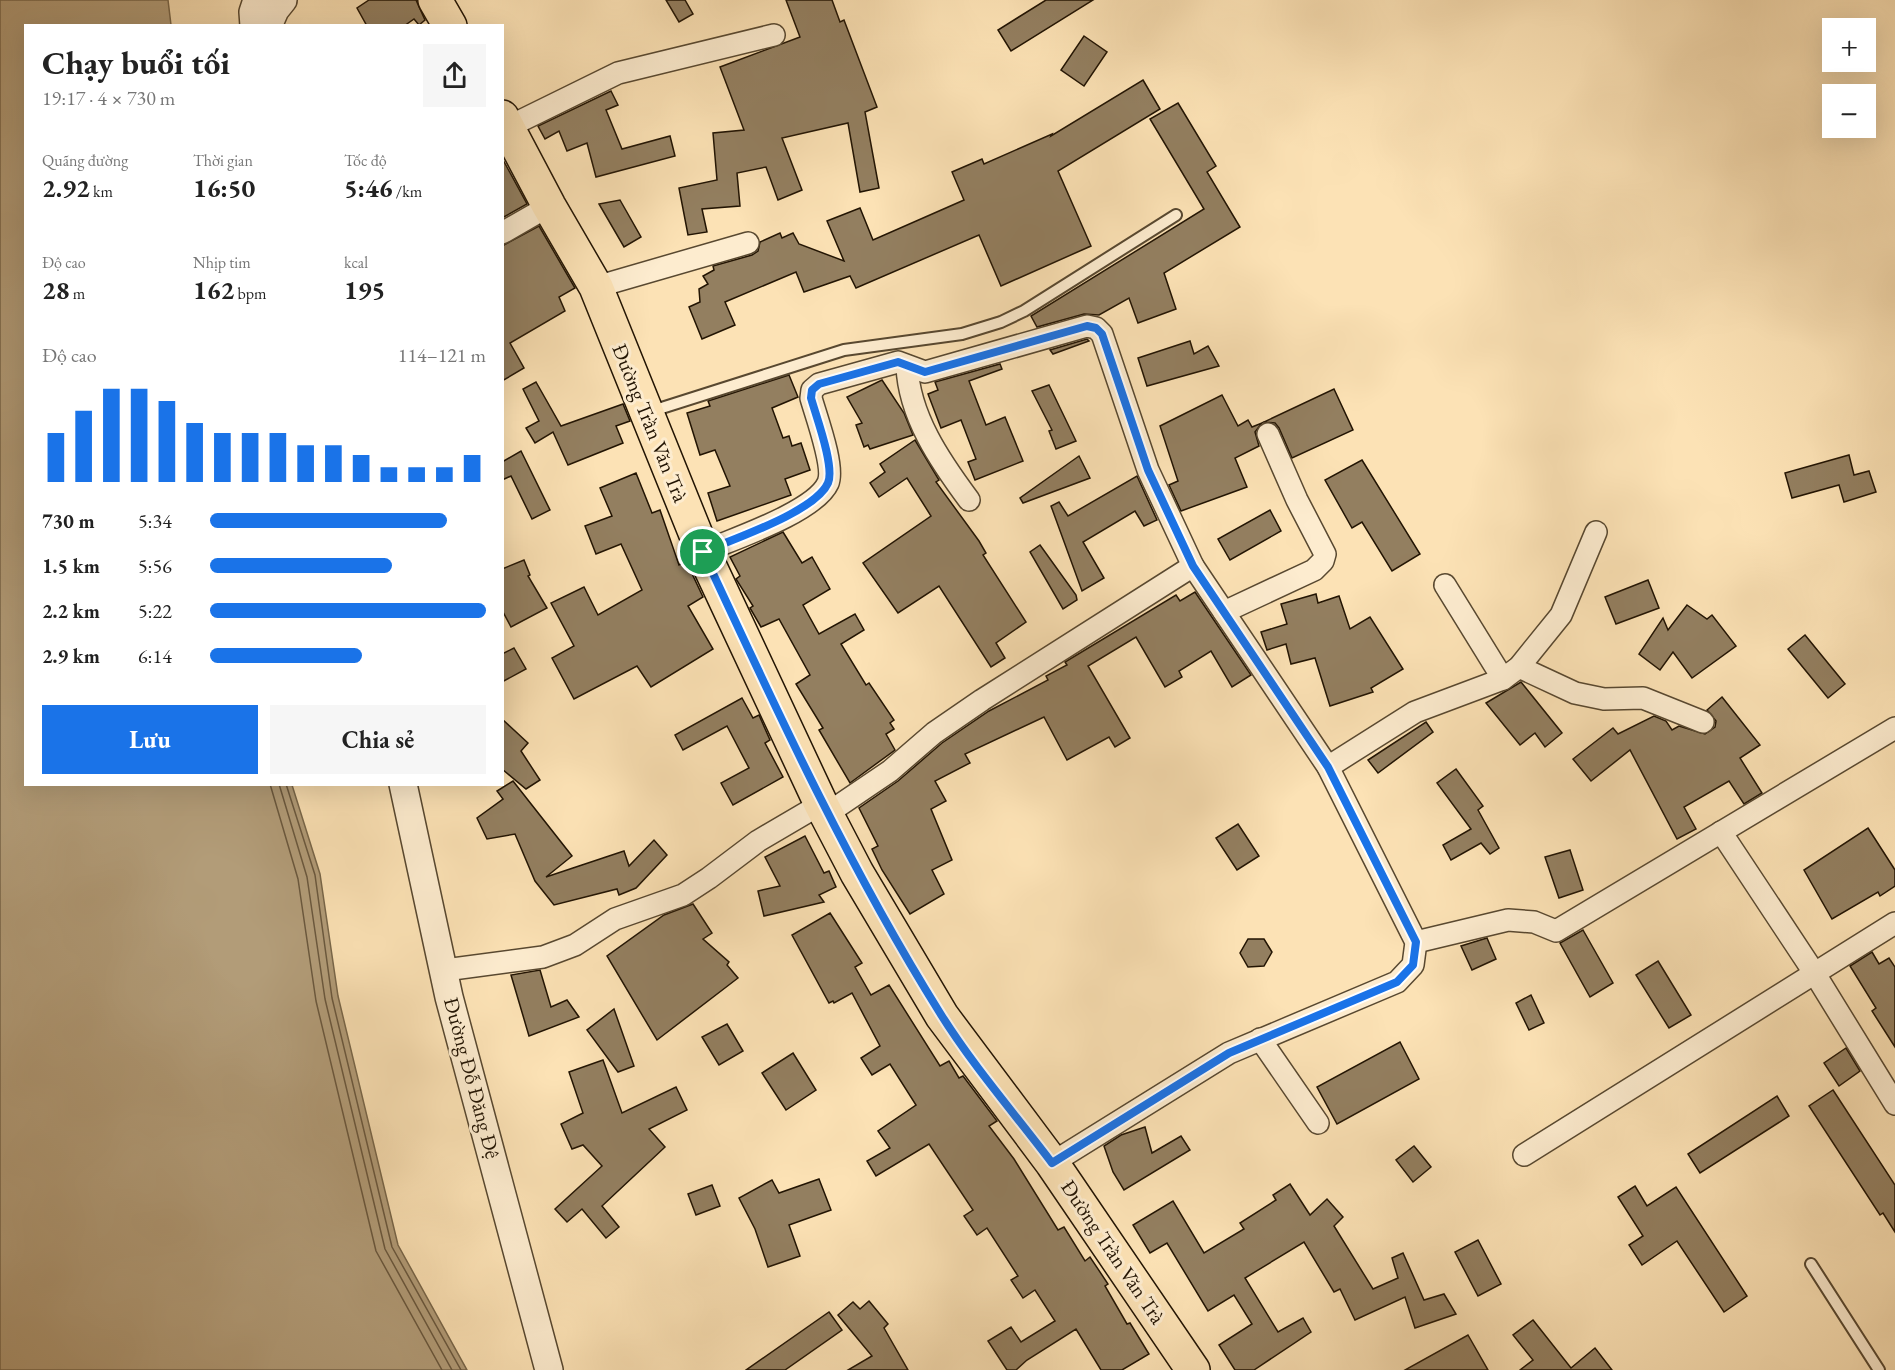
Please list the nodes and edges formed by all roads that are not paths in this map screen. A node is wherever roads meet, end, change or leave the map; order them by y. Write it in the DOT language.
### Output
graph roads {
  1 [pos="257,0"];
  2 [pos="283,0"];
  3 [pos="435,0"];
  4 [pos="254,24"];
  5 [pos="269,24"];
  6 [pos="449,24"];
  7 [pos="774,35"];
  8 [pos="505,122"];
  9 [pos="549,206"];
  10 [pos="1176,215"];
  11 [pos="504,232"];
  12 [pos="748,243"];
  13 [pos="596,288"];
  14 [pos="907,366"];
  15 [pos="645,413"];
  16 [pos="1268,434"];
  17 [pos="969,500"];
  18 [pos="1596,532"];
  19 [pos="703,552"];
  20 [pos="1193,566"];
  21 [pos="1445,585"];
  22 [pos="1224,612"];
  23 [pos="1511,673"];
  24 [pos="1703,722"];
  25 [pos="1895,728"];
  26 [pos="1328,767"];
  27 [pos="403,786"];
  28 [pos="824,808"];
  29 [pos="1721,832"];
  30 [pos="1895,923"];
  31 [pos="1416,942"];
  32 [pos="445,970"];
  33 [pos="1815,974"];
  34 [pos="1260,1039"];
  35 [pos="1895,1104"];
  36 [pos="1318,1123"];
  37 [pos="1524,1155"];
  38 [pos="1052,1163"];
  39 [pos="1811,1264"];
  40 [pos="549,1370"];
  41 [pos="1193,1370"];
  42 [pos="1878,1370"];
  1 -- 4 [label="street"];
  2 -- 5 [label="street"];
  3 -- 6 [label="main road"];
  7 -- 8 [label="street"];
  8 -- 9 [label="main road, Đường Trần Văn Trà"];
  9 -- 11 [label="street"];
  9 -- 13 [label="main road, Đường Trần Văn Trà"];
  10 -- 15 [label="lane"];
  12 -- 13 [label="street"];
  13 -- 15 [label="main road, Đường Trần Văn Trà"];
  14 -- 17 [label="street"];
  14 -- 19 [label="street"];
  14 -- 20 [label="street"];
  15 -- 19 [label="main road, Đường Trần Văn Trà"];
  16 -- 22 [label="street"];
  18 -- 23 [label="street"];
  19 -- 28 [label="main road, Đường Trần Văn Trà"];
  20 -- 22 [label="street"];
  20 -- 28 [label="street"];
  21 -- 23 [label="street"];
  22 -- 26 [label="street"];
  23 -- 24 [label="street"];
  23 -- 26 [label="street"];
  25 -- 29 [label="street"];
  26 -- 31 [label="street"];
  27 -- 32 [label="street, Đường Đỗ Đăng Đệ"];
  28 -- 32 [label="street"];
  28 -- 38 [label="main road, Đường Trần Văn Trà"];
  29 -- 31 [label="street"];
  29 -- 33 [label="street"];
  30 -- 33 [label="street"];
  31 -- 34 [label="street"];
  32 -- 40 [label="street, Đường Đỗ Đăng Đệ"];
  33 -- 35 [label="street"];
  33 -- 37 [label="street"];
  34 -- 36 [label="street"];
  34 -- 38 [label="street"];
  38 -- 41 [label="main road, Đường Trần Văn Trà"];
  39 -- 42 [label="lane"];
}
